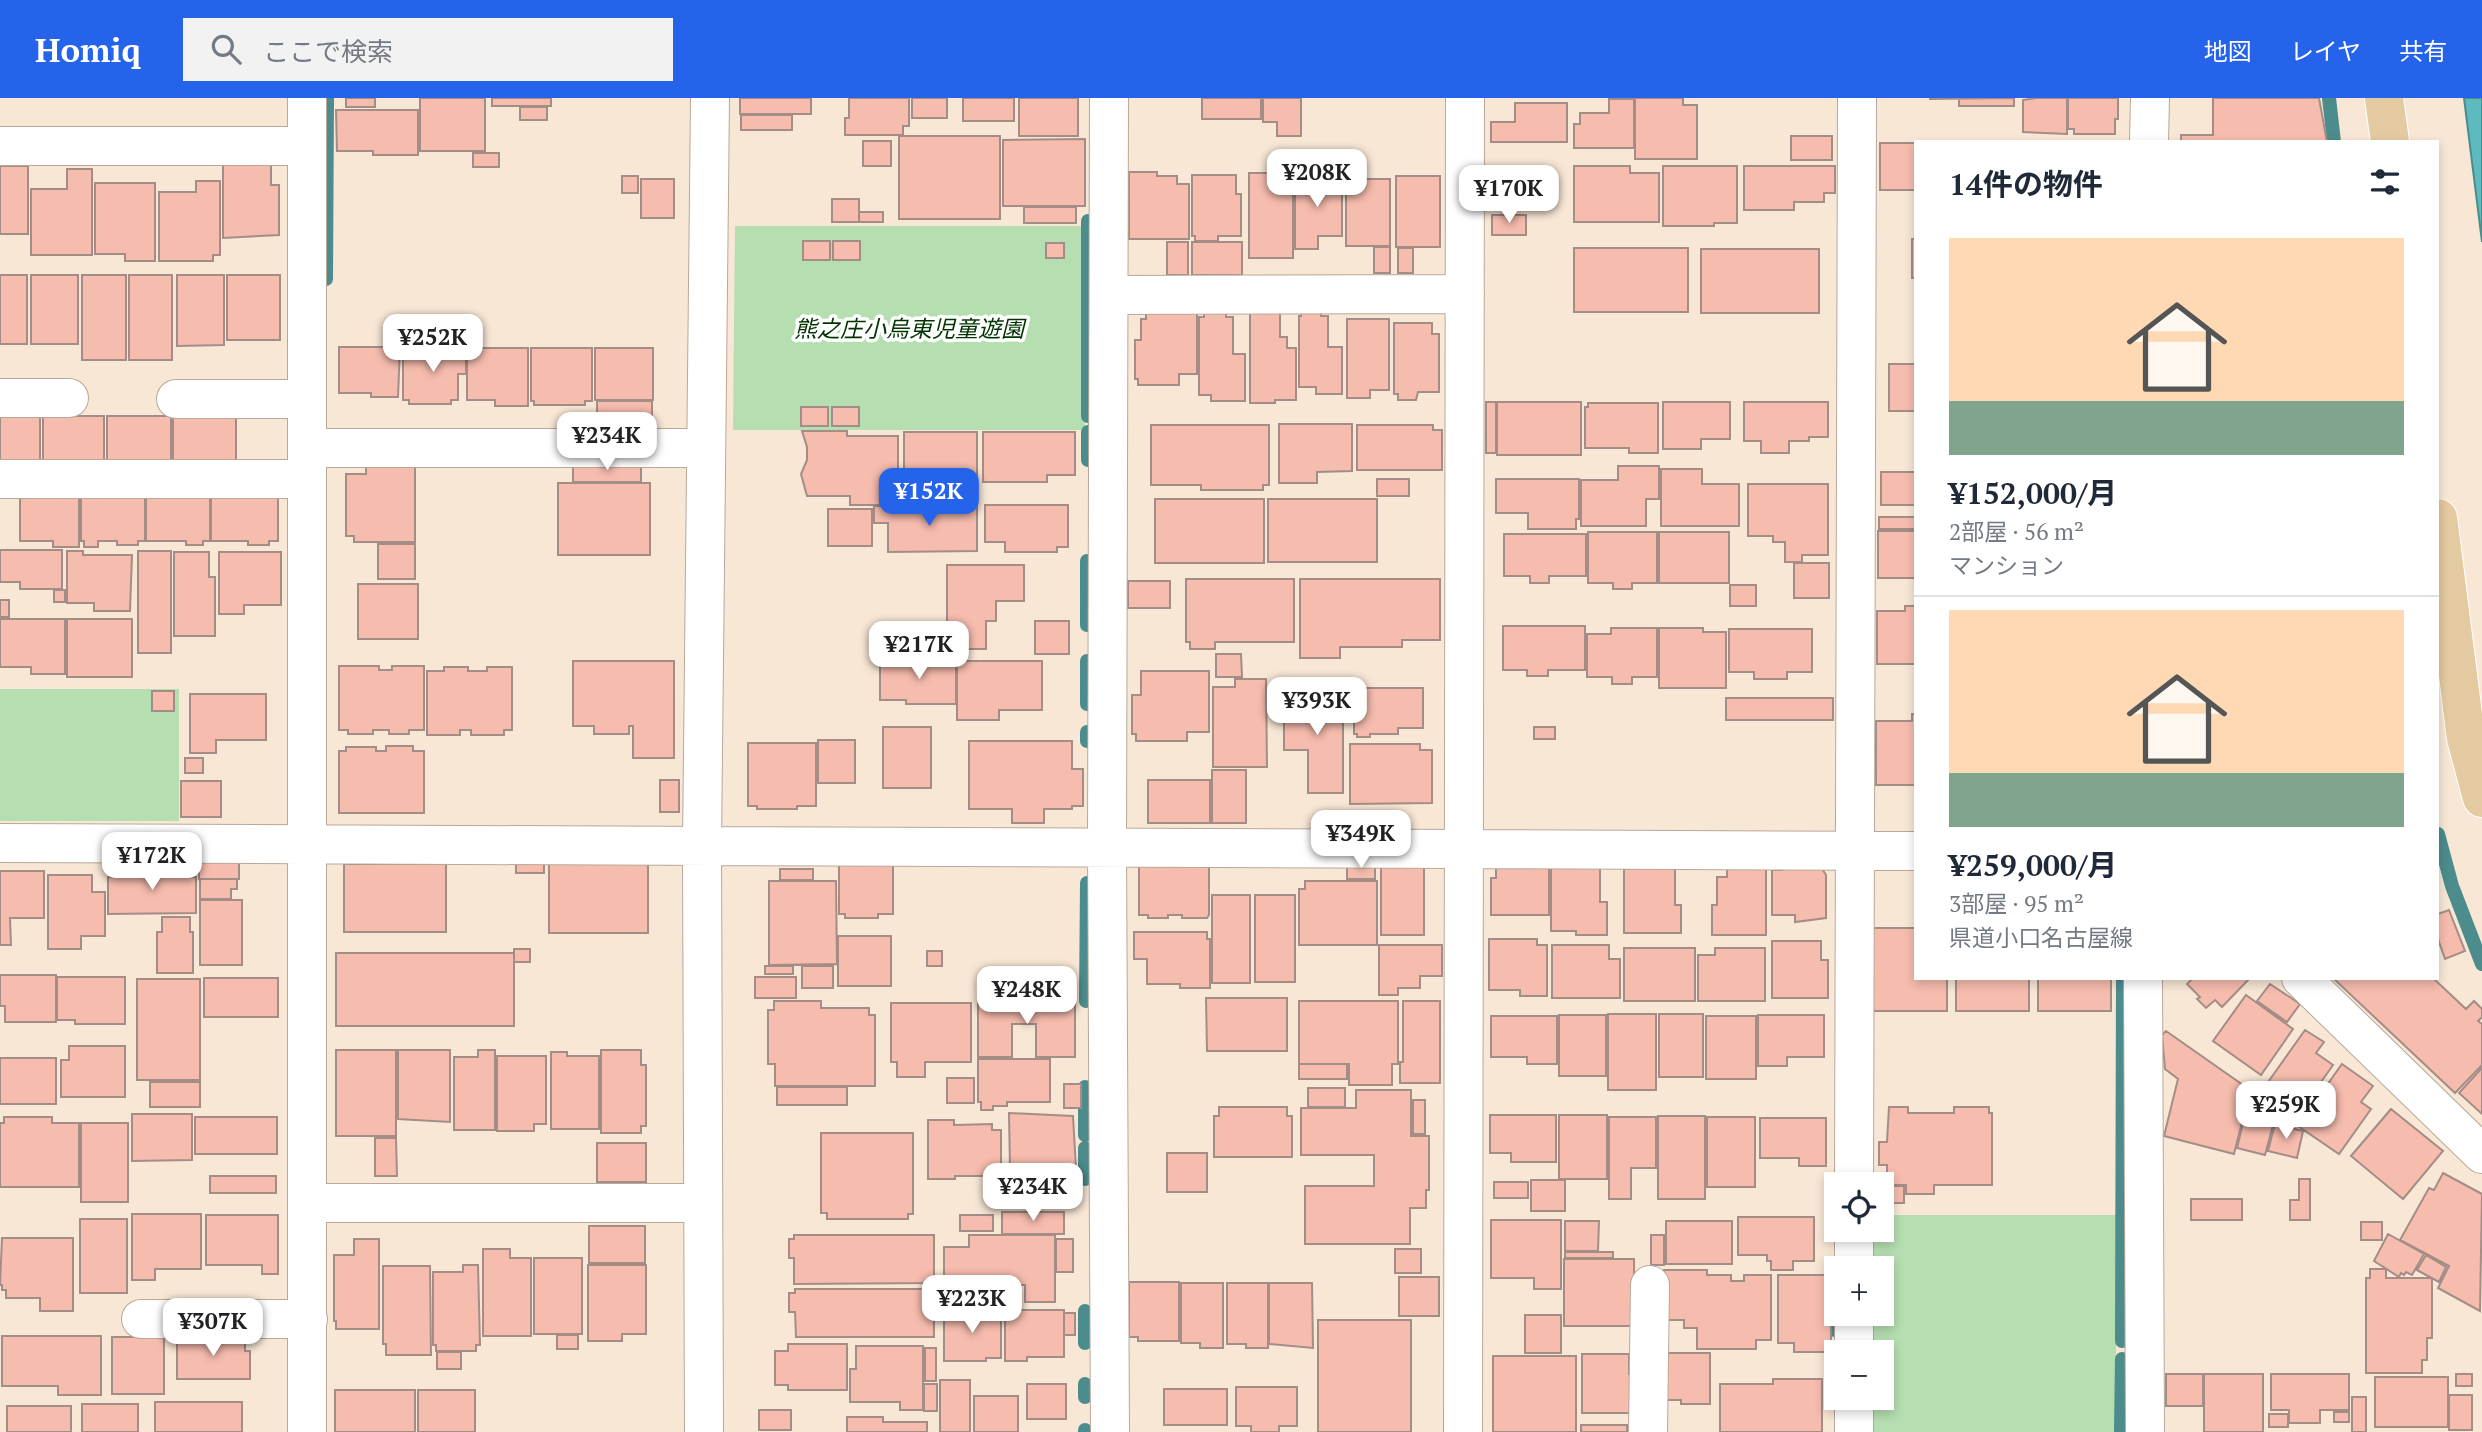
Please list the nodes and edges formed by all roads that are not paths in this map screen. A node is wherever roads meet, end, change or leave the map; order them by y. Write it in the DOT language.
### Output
graph roads {
  1 [pos="307,98"];
  2 [pos="710,98"];
  3 [pos="1109,98"];
  4 [pos="1465,98"];
  5 [pos="1857,98"];
  6 [pos="2150,98"];
  7 [pos="2384,98"];
  8 [pos="2149,140"];
  9 [pos="2390,140"];
  10 [pos="0,146"];
  11 [pos="307,146"];
  12 [pos="1465,294"];
  13 [pos="1109,295"];
  14 [pos="0,398"];
  15 [pos="69,398"];
  16 [pos="176,399"];
  17 [pos="307,399"];
  18 [pos="706,448"];
  19 [pos="307,464"];
  20 [pos="0,480"];
  21 [pos="2439,526"];
  22 [pos="2482,798"];
  23 [pos="0,843"];
  24 [pos="307,844"];
  25 [pos="702,846"];
  26 [pos="1107,847"];
  27 [pos="1465,849"];
  28 [pos="1855,851"];
  29 [pos="1914,851"];
  30 [pos="2143,980"];
  31 [pos="2303,980"];
  32 [pos="2482,1154"];
  33 [pos="1854,1172"];
  34 [pos="308,1203"];
  35 [pos="703,1203"];
  36 [pos="1650,1285"];
  37 [pos="141,1319"];
  38 [pos="308,1319"];
  39 [pos="1854,1410"];
  40 [pos="307,1432"];
  41 [pos="704,1432"];
  42 [pos="1110,1432"];
  43 [pos="1463,1432"];
  44 [pos="1648,1432"];
  45 [pos="1854,1432"];
  46 [pos="2145,1432"];
  1 -- 11 [label="street"];
  2 -- 18 [label="street"];
  3 -- 13 [label="street"];
  4 -- 12 [label="street"];
  5 -- 28 [label="street"];
  6 -- 8 [label="street"];
  7 -- 9 [label="main road"];
  10 -- 11 [label="street"];
  11 -- 17 [label="street"];
  12 -- 13 [label="street"];
  12 -- 27 [label="street"];
  13 -- 26 [label="street"];
  14 -- 15 [label="street"];
  16 -- 17 [label="street"];
  17 -- 19 [label="street"];
  18 -- 19 [label="street"];
  18 -- 25 [label="street"];
  19 -- 20 [label="street"];
  19 -- 24 [label="street"];
  21 -- 22 [label="main road"];
  23 -- 24 [label="street"];
  24 -- 25 [label="street"];
  24 -- 34 [label="street"];
  25 -- 26 [label="street"];
  25 -- 35 [label="street"];
  26 -- 27 [label="street"];
  26 -- 42 [label="street"];
  27 -- 28 [label="street"];
  27 -- 43 [label="street"];
  28 -- 29 [label="street"];
  28 -- 33 [label="street"];
  30 -- 46 [label="street"];
  31 -- 32 [label="street"];
  34 -- 35 [label="street"];
  34 -- 38 [label="street"];
  35 -- 41 [label="street"];
  36 -- 44 [label="street"];
  37 -- 38 [label="street"];
  38 -- 40 [label="street"];
  39 -- 45 [label="street"];
}
